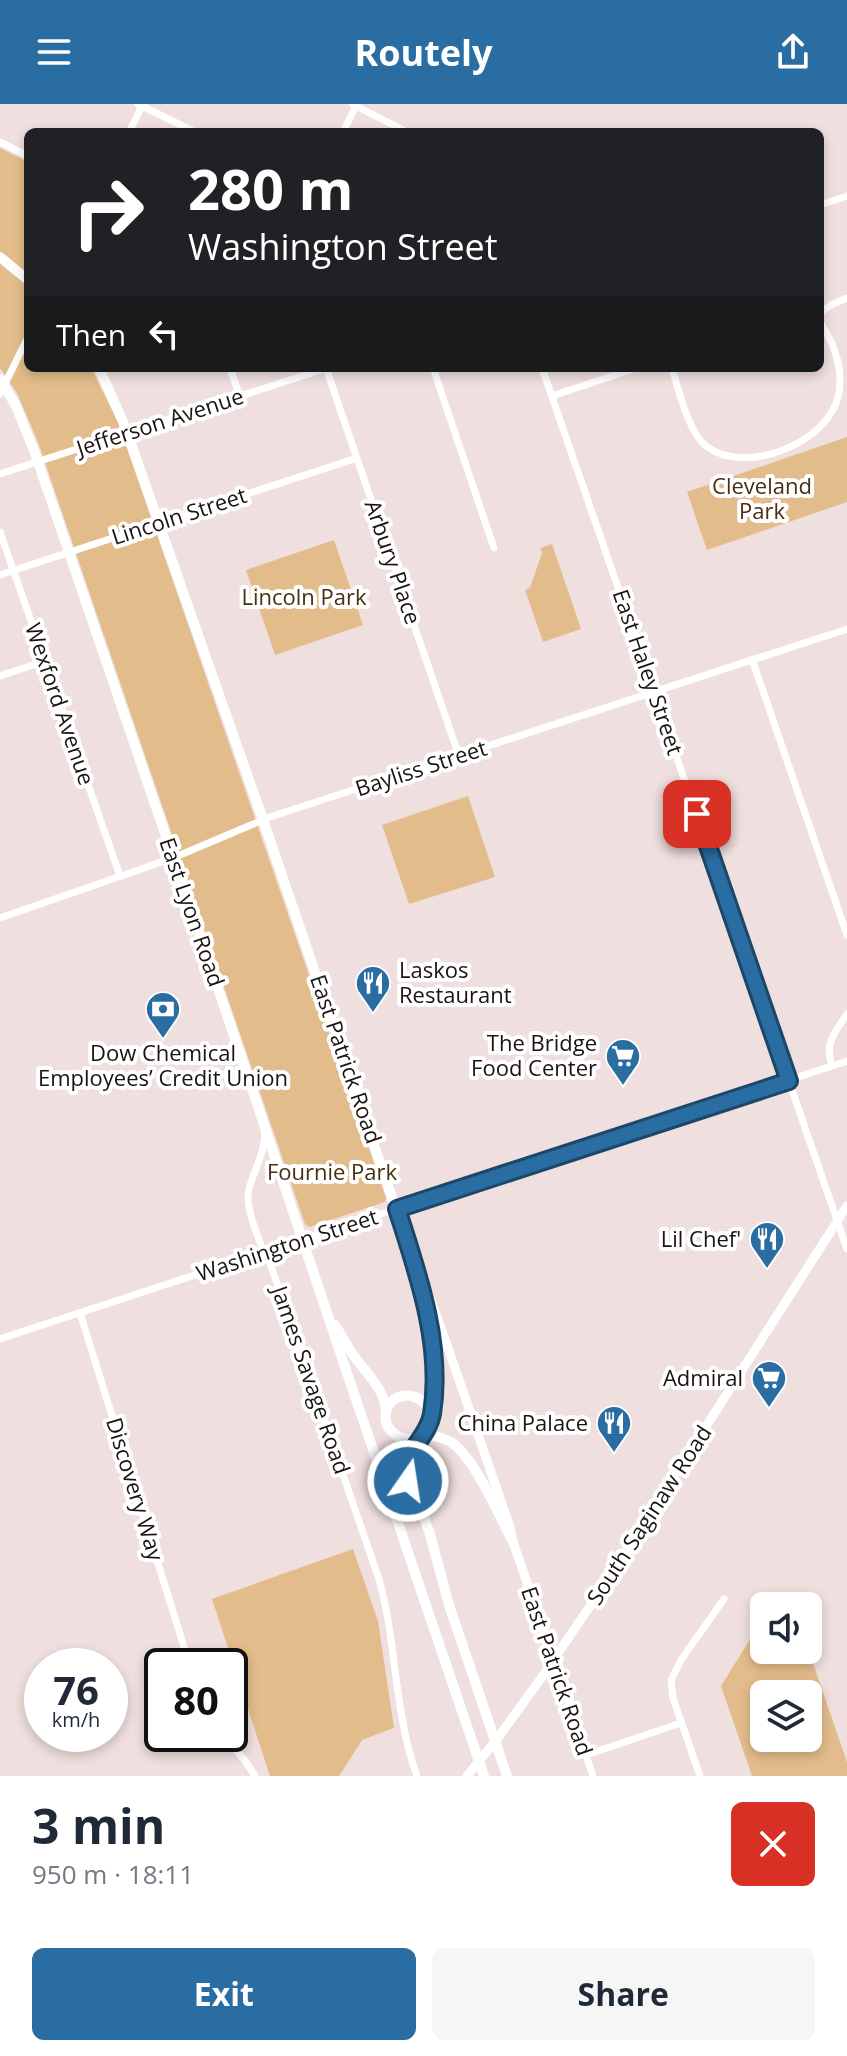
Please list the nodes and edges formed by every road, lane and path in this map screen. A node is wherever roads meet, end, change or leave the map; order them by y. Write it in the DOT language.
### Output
graph roads {
  1 [pos="141,105"];
  2 [pos="355,105"];
  3 [pos="131,128"];
  4 [pos="187,128"];
  5 [pos="345,128"];
  6 [pos="399,128"];
  7 [pos="0,142"];
  8 [pos="24,154"];
  9 [pos="847,196"];
  10 [pos="824,204"];
  11 [pos="0,257"];
  12 [pos="24,277"];
  13 [pos="847,298"];
  14 [pos="824,310"];
  15 [pos="824,329"];
  16 [pos="24,344"];
  17 [pos="101,372"];
  18 [pos="231,372"];
  19 [pos="315,372"];
  20 [pos="328,372"];
  21 [pos="434,372"];
  22 [pos="543,372"];
  23 [pos="624,372"];
  24 [pos="673,372"];
  25 [pos="1,386"];
  26 [pos="552,396"];
  27 [pos="240,397"];
  28 [pos="127,432"];
  29 [pos="357,458"];
  30 [pos="38,462"];
  31 [pos="0,474"];
  32 [pos="159,523"];
  33 [pos="0,532"];
  34 [pos="494,548"];
  35 [pos="69,552"];
  36 [pos="14,571"];
  37 [pos="0,575"];
  38 [pos="847,629"];
  39 [pos="752,659"];
  40 [pos="45,661"];
  41 [pos="0,676"];
  42 [pos="654,691"];
  43 [pos="459,756"];
  44 [pos="263,820"];
  45 [pos="173,858"];
  46 [pos="120,876"];
  47 [pos="0,918"];
  48 [pos="847,935"];
  49 [pos="847,1014"];
  50 [pos="847,1061"];
  51 [pos="832,1066"];
  52 [pos="789,1081"];
  53 [pos="265,1127"];
  54 [pos="847,1206"];
  55 [pos="397,1209"];
  56 [pos="837,1221"];
  57 [pos="303,1240"];
  58 [pos="409,1245"];
  59 [pos="847,1249"];
  60 [pos="264,1253"];
  61 [pos="80,1313"];
  62 [pos="327,1313"];
  63 [pos="0,1339"];
  64 [pos="386,1415"];
  65 [pos="429,1423"];
  66 [pos="421,1435"];
  67 [pos="483,1485"];
  68 [pos="498,1491"];
  69 [pos="513,1542"];
  70 [pos="724,1599"];
  71 [pos="184,1648"];
  72 [pos="554,1661"];
  73 [pos="681,1723"];
  74 [pos="238,1752"];
  75 [pos="586,1755"];
  76 [pos="506,1771"];
  77 [pos="255,1776"];
  78 [pos="417,1776"];
  79 [pos="467,1776"];
  80 [pos="484,1776"];
  81 [pos="593,1776"];
  82 [pos="700,1776"];
  1 -- 3 [label="street"];
  1 -- 4 [label="street"];
  2 -- 5 [label="street"];
  2 -- 6 [label="street"];
  7 -- 8 [label="street"];
  9 -- 10 [label="street"];
  11 -- 12 [label="highway"];
  13 -- 14 [label="street"];
  15 -- 24 [label="street"];
  16 -- 25 [label="street"];
  17 -- 28 [label="highway, East Patrick Road"];
  18 -- 27 [label="street"];
  19 -- 27 [label="street, Jefferson Avenue"];
  20 -- 29 [label="street, Arbury Place"];
  21 -- 34 [label="street"];
  22 -- 26 [label="street, East Haley Street"];
  23 -- 26 [label="street"];
  25 -- 30 [label="highway, East Lyon Road"];
  26 -- 42 [label="street, East Haley Street"];
  27 -- 28 [label="street, Jefferson Avenue"];
  28 -- 30 [label="street, Jefferson Avenue"];
  28 -- 32 [label="highway, East Patrick Road"];
  29 -- 32 [label="street, Lincoln Street"];
  29 -- 43 [label="street, Arbury Place"];
  30 -- 31 [label="street, Jefferson Avenue"];
  30 -- 35 [label="highway, East Lyon Road"];
  32 -- 35 [label="street, Lincoln Street"];
  32 -- 44 [label="highway, East Patrick Road"];
  33 -- 36 [label="street, Wexford Avenue"];
  35 -- 36 [label="street, Lincoln Street"];
  35 -- 45 [label="highway, East Lyon Road"];
  36 -- 37 [label="street, Lincoln Street"];
  36 -- 40 [label="street, Wexford Avenue"];
  38 -- 39 [label="street, Bayliss Street"];
  39 -- 42 [label="street, Bayliss Street"];
  39 -- 48 [label="street"];
  40 -- 41 [label="street"];
  40 -- 46 [label="street, Wexford Avenue"];
  42 -- 43 [label="street, Bayliss Street"];
  42 -- 52 [label="street, East Haley Street"];
  43 -- 44 [label="street, Bayliss Street"];
  44 -- 45 [label="street, Bayliss Street"];
  44 -- 55 [label="highway, East Patrick Road"];
  45 -- 46 [label="street, Bayliss Street"];
  45 -- 53 [label="highway, East Lyon Road"];
  46 -- 47 [label="street, Bayliss Street"];
  49 -- 51 [label="street"];
  50 -- 51 [label="street, Washington Street"];
  51 -- 52 [label="street, Washington Street"];
  52 -- 55 [label="street, Washington Street"];
  52 -- 56 [label="street, East Haley Street"];
  53 -- 57 [label="highway, East Lyon Road"];
  53 -- 60 [label="street, James Savage Road"];
  54 -- 56 [label="main road, South Saginaw Road"];
  55 -- 57 [label="street, Washington Street"];
  55 -- 58 [label="highway, East Patrick Road"];
  56 -- 59 [label="street, East Haley Street"];
  56 -- 72 [label="main road, South Saginaw Road"];
  57 -- 60 [label="street, Washington Street"];
  57 -- 62 [label="highway, East Lyon Road"];
  58 -- 65 [label="highway"];
  58 -- 68 [label="main road, East Patrick Road"];
  60 -- 61 [label="street, Washington Street"];
  60 -- 78 [label="street, James Savage Road"];
  61 -- 63 [label="street, Washington Street"];
  61 -- 71 [label="street, Discovery Way"];
  62 -- 64 [label="highway"];
  62 -- 80 [label="highway, East Lyon Road"];
  64 -- 65 [label="highway"];
  64 -- 66 [label="highway"];
  65 -- 66 [label="highway"];
  66 -- 67 [label="highway"];
  66 -- 76 [label="highway"];
  67 -- 68 [label="highway"];
  67 -- 69 [label="highway"];
  68 -- 69 [label="main road, East Patrick Road"];
  69 -- 72 [label="main road, East Patrick Road"];
  70 -- 73 [label="street"];
  72 -- 75 [label="street, East Patrick Road"];
  72 -- 79 [label="main road, South Saginaw Road"];
  73 -- 75 [label="street"];
  73 -- 82 [label="street"];
  74 -- 77 [label="street"];
  75 -- 81 [label="street, East Patrick Road"];
}
